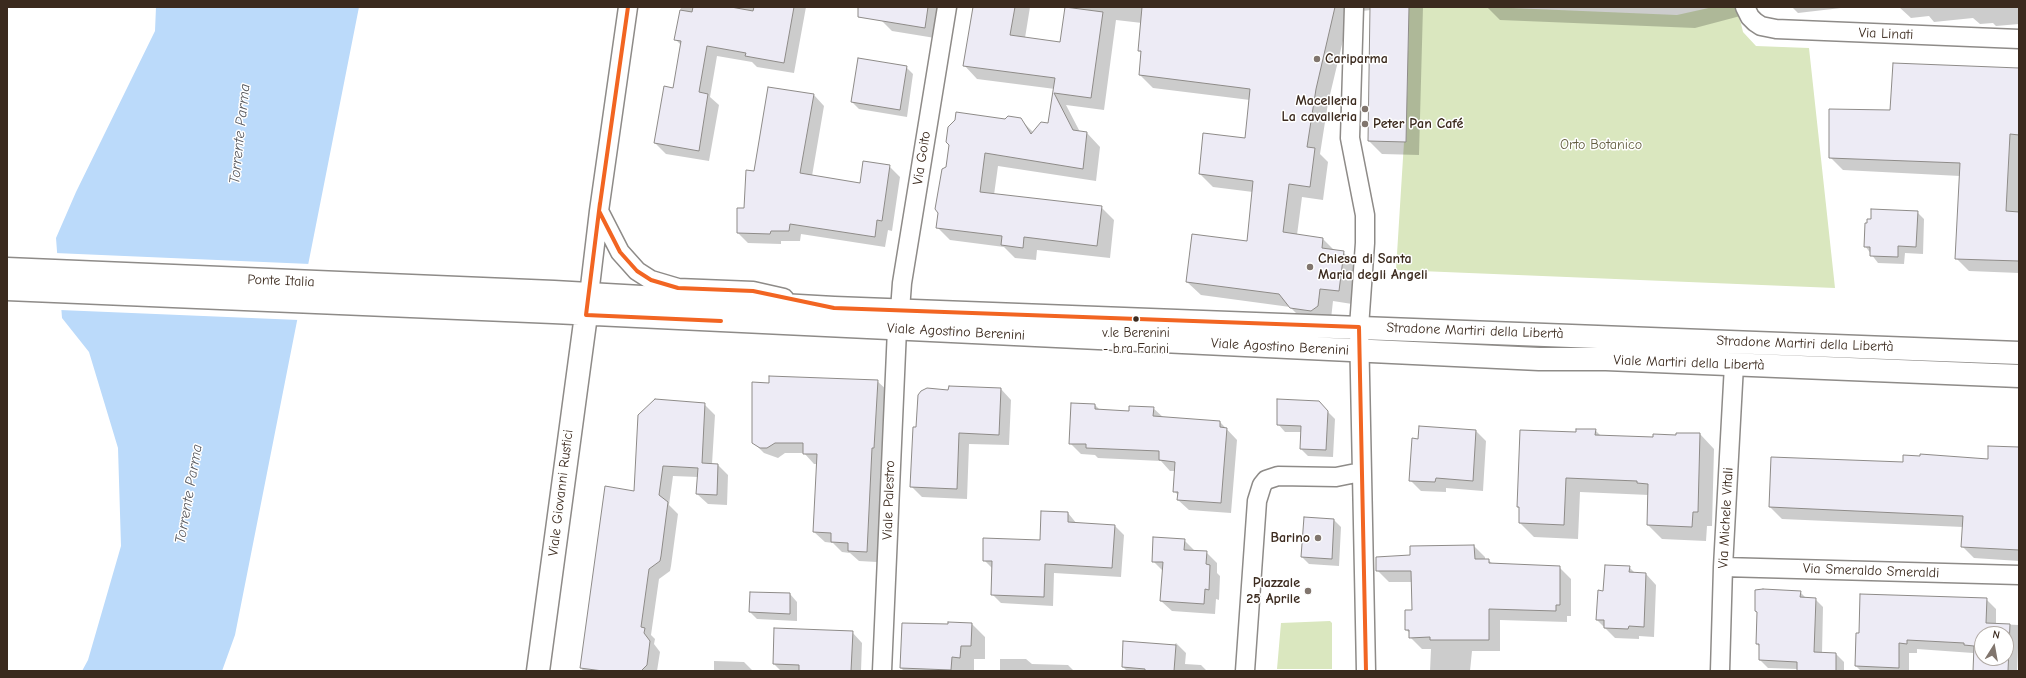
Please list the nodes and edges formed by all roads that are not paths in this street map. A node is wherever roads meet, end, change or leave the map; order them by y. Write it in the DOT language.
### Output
graph roads {
  1 [pos="628,7"];
  2 [pos="947,7"];
  3 [pos="1354,7"];
  4 [pos="1744,7"];
  5 [pos="2019,39"];
  6 [pos="599,211"];
  7 [pos="7,269"];
  8 [pos="7,289"];
  9 [pos="554,302"];
  10 [pos="587,305"];
  11 [pos="834,308"];
  12 [pos="898,320"];
  13 [pos="1359,327"];
  14 [pos="1591,335"];
  15 [pos="1359,350"];
  16 [pos="2019,353"];
  17 [pos="1734,365"];
  18 [pos="2019,376"];
  19 [pos="1361,472"];
  20 [pos="1723,567"];
  21 [pos="2019,574"];
  22 [pos="538,671"];
  23 [pos="882,671"];
  24 [pos="1245,671"];
  25 [pos="1366,671"];
  26 [pos="1720,671"];
  1 -- 6 [label="street"];
  2 -- 12 [label="street, Via Goito"];
  3 -- 13 [label="street"];
  4 -- 5 [label="street, Via Linati"];
  6 -- 10 [label="street"];
  6 -- 11 [label="street"];
  7 -- 9 [label="main road, Ponte Italia"];
  8 -- 9 [label="main road, Ponte Italia"];
  9 -- 10 [label="main road, Viale Agostino Berenini"];
  10 -- 11 [label="main road, Viale Agostino Berenini"];
  10 -- 12 [label="main road, Viale Agostino Berenini"];
  10 -- 22 [label="main road, Viale Giovanni Rustici"];
  11 -- 12 [label="main road, Viale Agostino Berenini"];
  12 -- 13 [label="main road, Viale Agostino Berenini"];
  12 -- 15 [label="main road, Viale Agostino Berenini"];
  12 -- 23 [label="street, Viale Palestro"];
  13 -- 14 [label="main road, Stradone Martiri della Libertà"];
  13 -- 15 [label="street"];
  14 -- 15 [label="main road, Stradone Martiri della Libertà"];
  14 -- 16 [label="main road, Stradone Martiri della Libertà"];
  15 -- 17 [label="main road, Viale Martiri della Libertà"];
  15 -- 19 [label="street"];
  17 -- 18 [label="main road, Viale Martiri della Libertà"];
  17 -- 20 [label="street, Via Michele Vitali"];
  19 -- 24 [label="street"];
  19 -- 25 [label="street"];
  20 -- 21 [label="street, Via Smeraldo Smeraldi"];
  20 -- 26 [label="street, Via Michele Vitali"];
}
